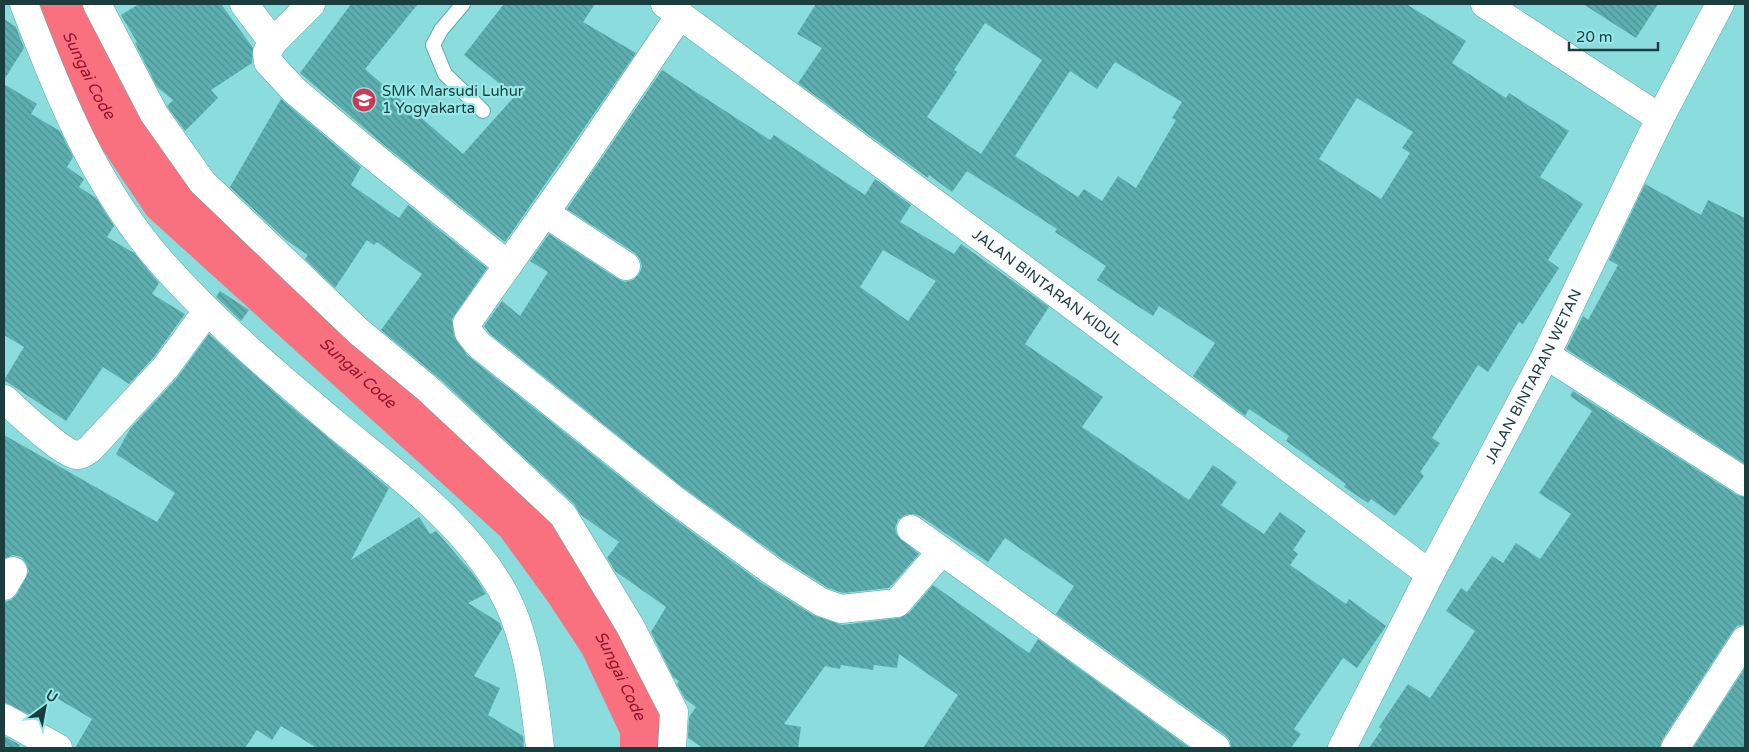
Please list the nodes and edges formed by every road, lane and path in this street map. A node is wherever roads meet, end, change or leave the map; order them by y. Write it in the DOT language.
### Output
graph roads {
  1 [pos="24,4"];
  2 [pos="97,4"];
  3 [pos="244,4"];
  4 [pos="311,4"];
  5 [pos="463,4"];
  6 [pos="1486,4"];
  7 [pos="1720,4"];
  8 [pos="672,10"];
  9 [pos="273,42"];
  10 [pos="483,112"];
  11 [pos="1660,118"];
  12 [pos="545,213"];
  13 [pos="508,264"];
  14 [pos="626,266"];
  15 [pos="207,311"];
  16 [pos="1546,355"];
  17 [pos="4,399"];
  18 [pos="1745,482"];
  19 [pos="911,528"];
  20 [pos="942,551"];
  21 [pos="1430,574"];
  22 [pos="1745,640"];
  23 [pos="4,718"];
  24 [pos="58,748"];
  25 [pos="540,748"];
  26 [pos="672,748"];
  27 [pos="1216,748"];
  28 [pos="1342,748"];
  29 [pos="1675,748"];
  1 -- 15 [label="street"];
  2 -- 26 [label="street"];
  3 -- 9 [label="street"];
  4 -- 9 [label="street"];
  5 -- 10 [label="lane"];
  6 -- 11 [label="street"];
  7 -- 11 [label="street, JALAN BINTARAN WETAN"];
  8 -- 12 [label="street"];
  8 -- 21 [label="street, JALAN BINTARAN KIDUL"];
  9 -- 13 [label="street"];
  11 -- 16 [label="street, JALAN BINTARAN WETAN"];
  12 -- 13 [label="street"];
  12 -- 14 [label="street"];
  13 -- 20 [label="street"];
  15 -- 17 [label="street"];
  15 -- 25 [label="street"];
  16 -- 18 [label="street"];
  16 -- 21 [label="street, JALAN BINTARAN WETAN"];
  19 -- 20 [label="street"];
  20 -- 27 [label="street"];
  21 -- 28 [label="street, JALAN BINTARAN WETAN"];
  22 -- 29 [label="street"];
  23 -- 24 [label="street"];
}
